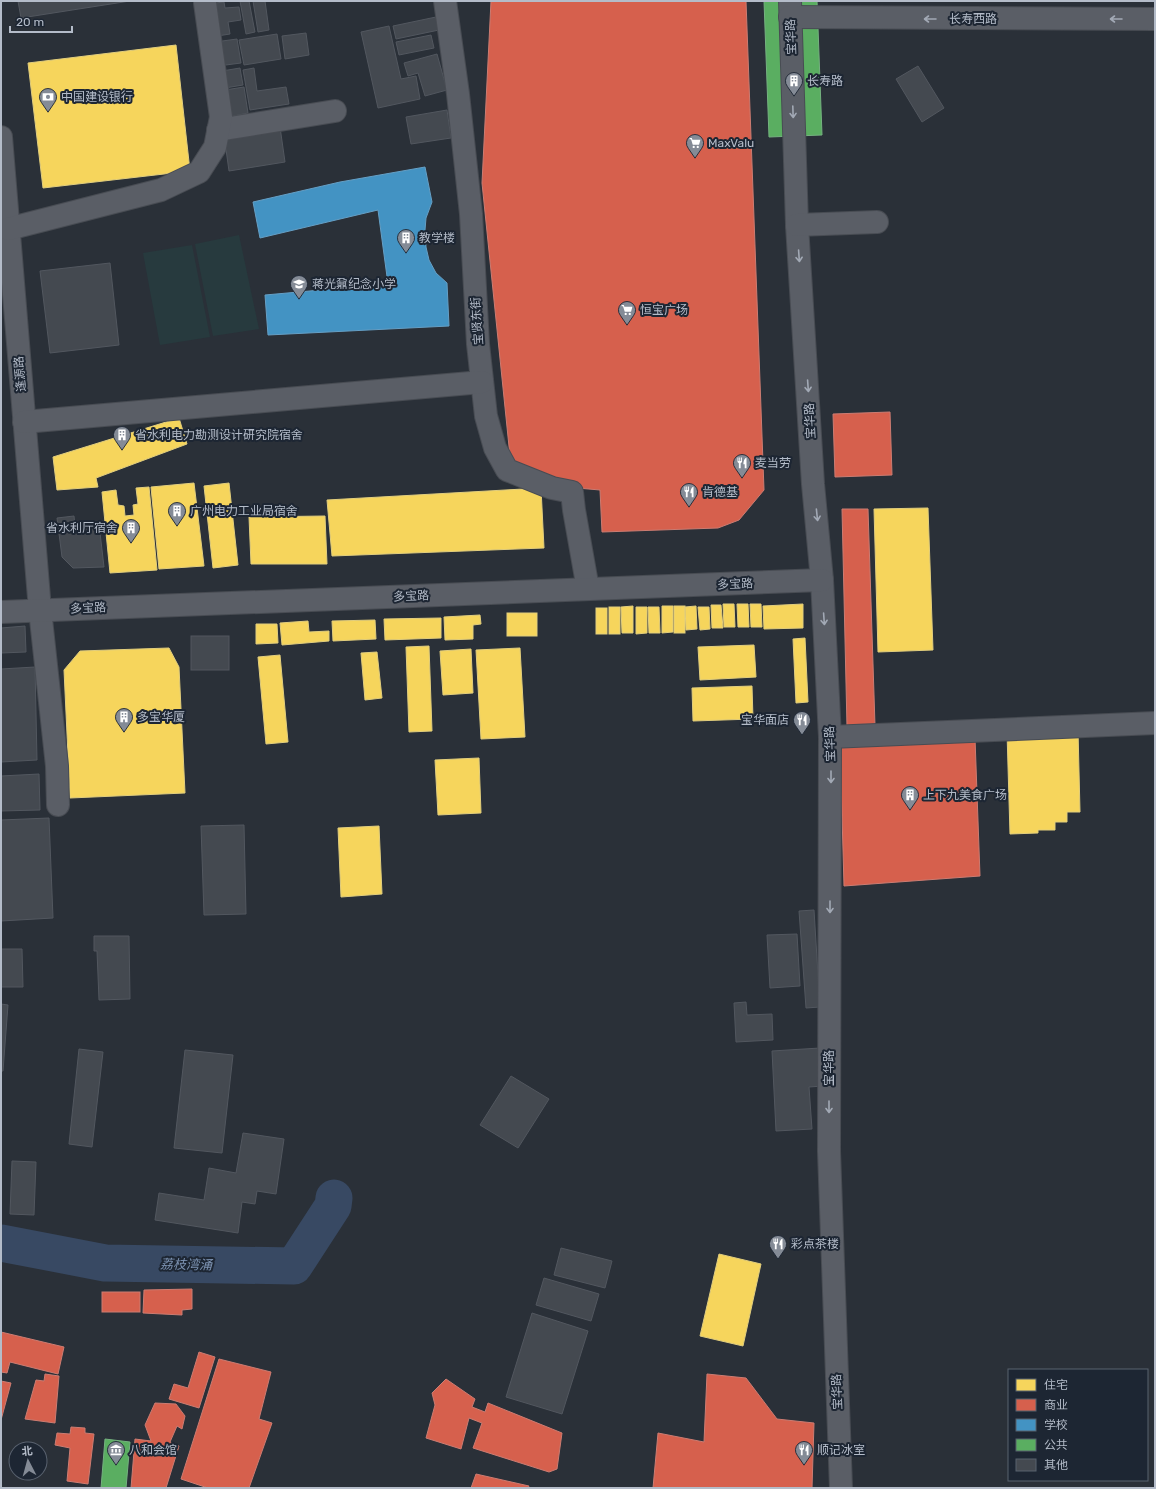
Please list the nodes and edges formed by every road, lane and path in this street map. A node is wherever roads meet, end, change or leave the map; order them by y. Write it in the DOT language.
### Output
graph roads {
  1 [pos="445,1"];
  2 [pos="205,2"];
  3 [pos="790,9"];
  4 [pos="1155,19"];
  5 [pos="335,111"];
  6 [pos="218,130"];
  7 [pos="1,137"];
  8 [pos="877,222"];
  9 [pos="797,226"];
  10 [pos="8,229"];
  11 [pos="482,382"];
  12 [pos="24,422"];
  13 [pos="822,580"];
  14 [pos="588,589"];
  15 [pos="40,610"];
  16 [pos="1,612"];
  17 [pos="1155,723"];
  18 [pos="830,737"];
  19 [pos="58,805"];
  20 [pos="841,1488"];
  1 -- 11 [label="street, 宝贤东街"];
  2 -- 6 [label="street"];
  4 -- 3 [label="street, 长寿西路, one-way"];
  3 -- 9 [label="street, 宝华路, one-way"];
  5 -- 6 [label="street"];
  6 -- 10 [label="street"];
  7 -- 10 [label="street, 逢源路"];
  8 -- 9 [label="street"];
  9 -- 13 [label="street, 宝华路, one-way"];
  10 -- 12 [label="street, 逢源路"];
  11 -- 12 [label="street"];
  11 -- 14 [label="street, 宝贤东街"];
  12 -- 15 [label="street, 逢源路"];
  13 -- 14 [label="street, 多宝路"];
  13 -- 18 [label="street, 宝华路, one-way"];
  14 -- 15 [label="street, 多宝路"];
  15 -- 16 [label="street, 多宝路"];
  15 -- 19 [label="street, 逢源路"];
  17 -- 18 [label="street"];
  18 -- 20 [label="street, 宝华路, one-way"];
}
